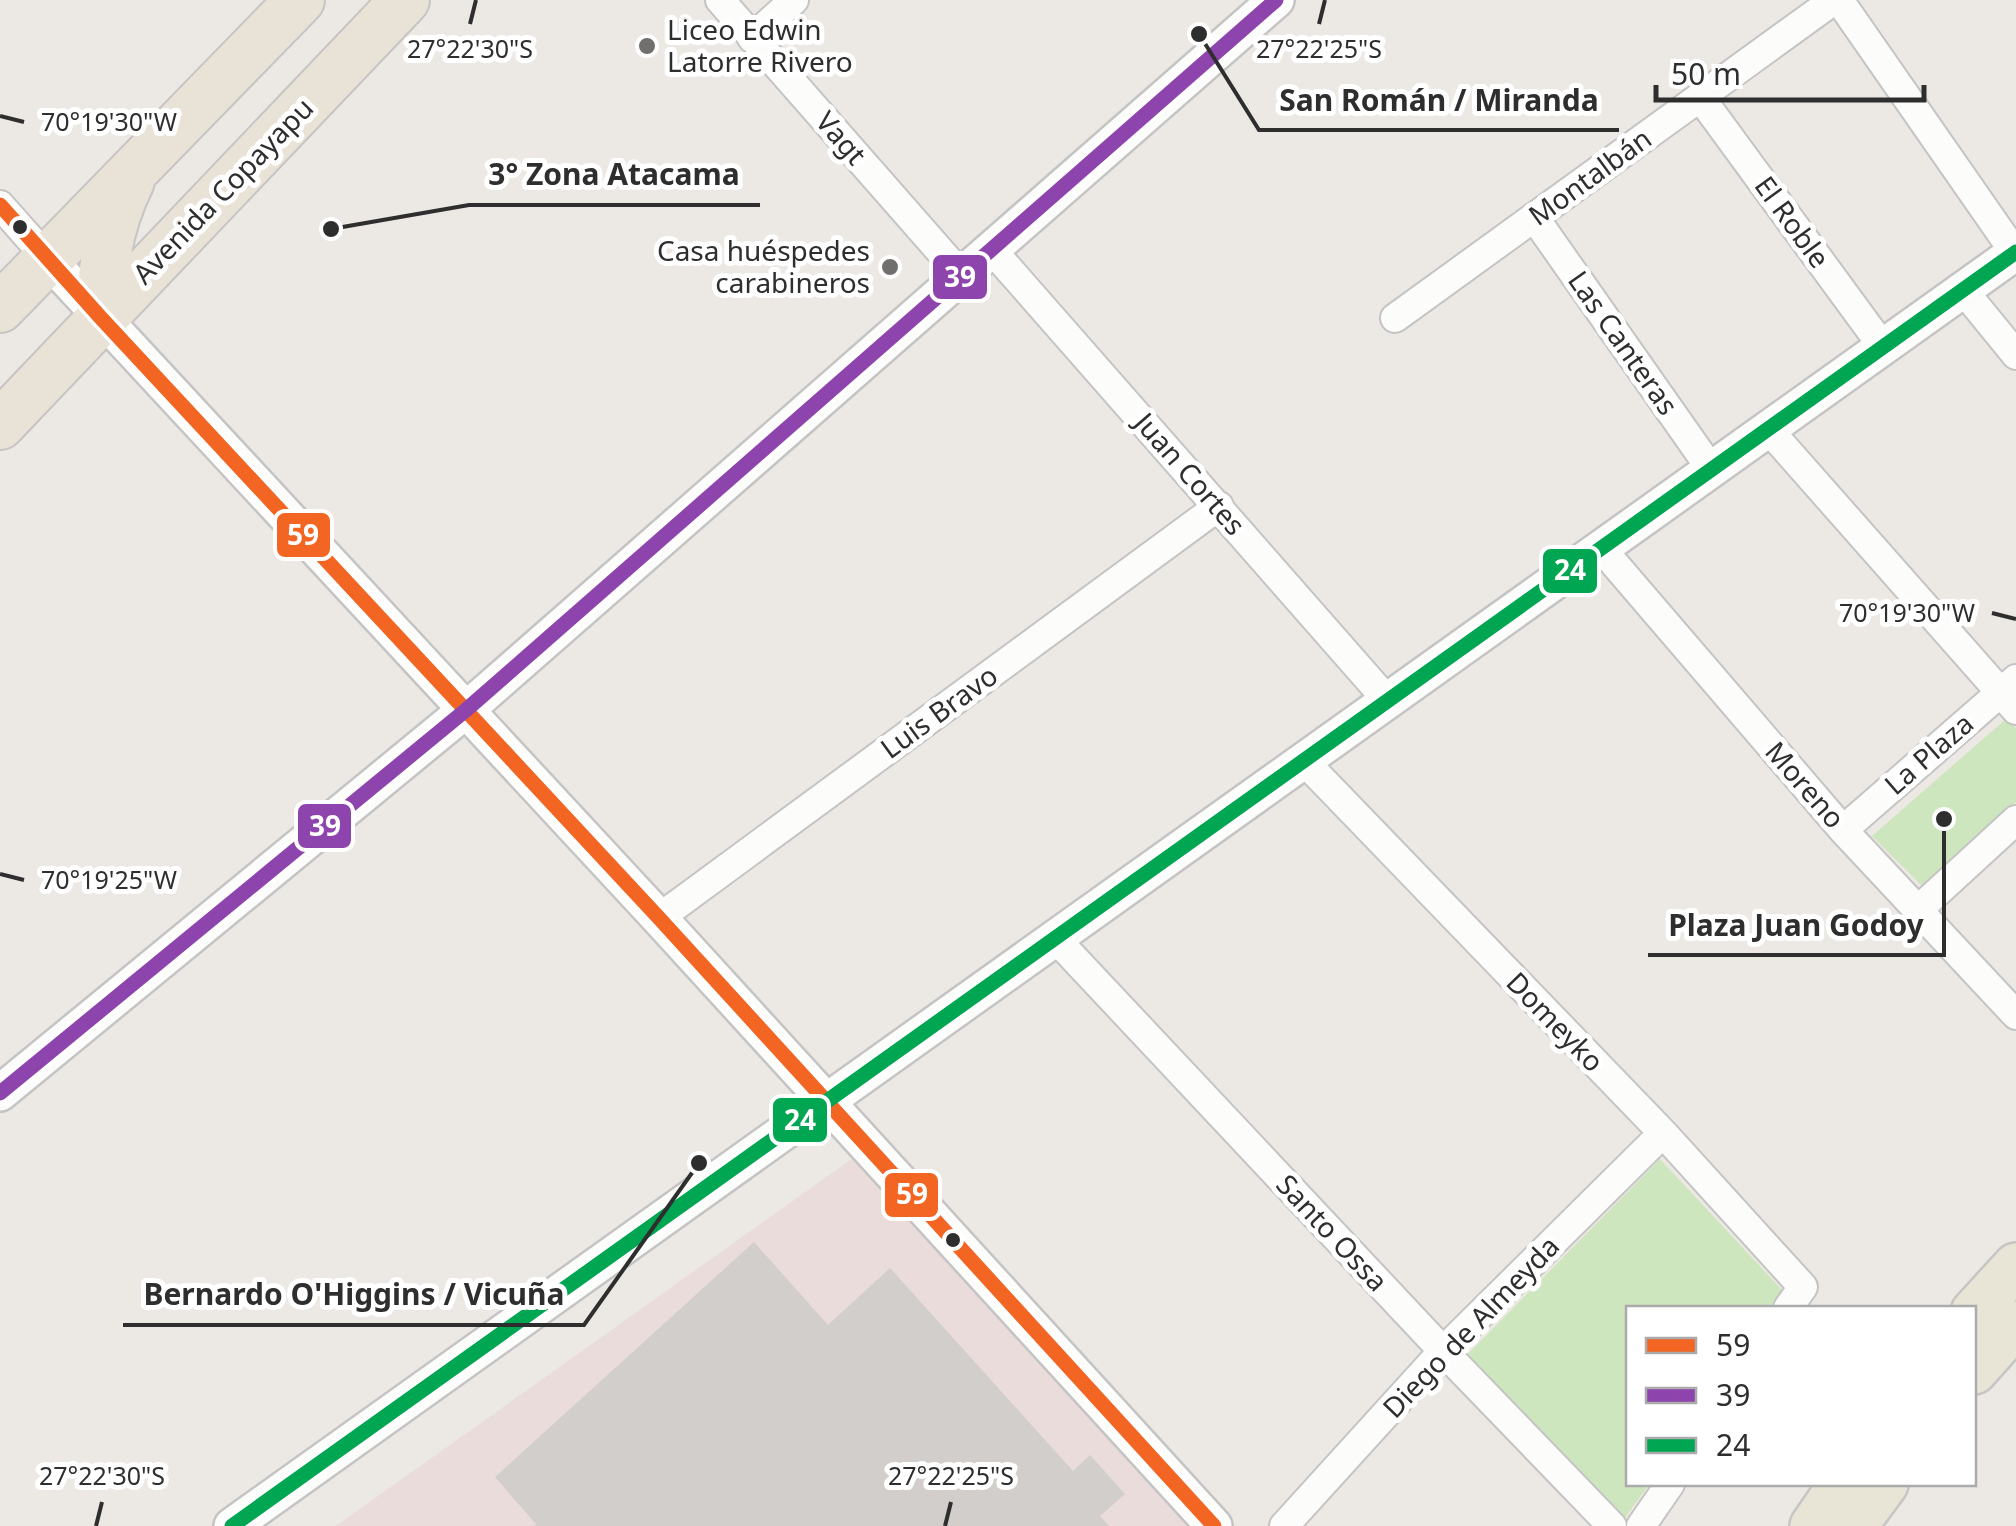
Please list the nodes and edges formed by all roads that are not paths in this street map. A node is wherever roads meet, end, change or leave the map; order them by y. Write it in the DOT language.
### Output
graph roads {
  1 [pos="300,0"];
  2 [pos="405,0"];
  3 [pos="720,0"];
  4 [pos="794,0"];
  5 [pos="1276,0"];
  6 [pos="1837,0"];
  7 [pos="752,38"];
  8 [pos="1700,96"];
  9 [pos="140,163"];
  10 [pos="0,205"];
  11 [pos="1534,217"];
  12 [pos="992,250"];
  13 [pos="2016,252"];
  14 [pos="47,258"];
  15 [pos="962,276"];
  16 [pos="1962,290"];
  17 [pos="0,308"];
  18 [pos="101,318"];
  19 [pos="1394,318"];
  20 [pos="1883,347"];
  21 [pos="2016,355"];
  22 [pos="0,425"];
  23 [pos="1768,429"];
  24 [pos="1712,469"];
  25 [pos="1219,506"];
  26 [pos="1601,548"];
  27 [pos="2010,694"];
  28 [pos="1387,700"];
  29 [pos="466,710"];
  30 [pos="1303,760"];
  31 [pos="2016,820"];
  32 [pos="1844,830"];
  33 [pos="1918,910"];
  34 [pos="659,918"];
  35 [pos="1054,937"];
  36 [pos="2016,1015"];
  37 [pos="0,1093"];
  38 [pos="825,1101"];
  39 [pos="1662,1133"];
  40 [pos="2016,1266"];
  41 [pos="1796,1298"];
  42 [pos="1976,1310"];
  43 [pos="2016,1324"];
  44 [pos="1442,1351"];
  45 [pos="1976,1369"];
  46 [pos="1669,1486"];
  47 [pos="1841,1486"];
  48 [pos="1884,1486"];
  49 [pos="232,1526"];
  50 [pos="1214,1526"];
  51 [pos="1284,1526"];
  52 [pos="1612,1526"];
  53 [pos="1641,1526"];
  54 [pos="1813,1526"];
  55 [pos="1854,1526"];
  1 -- 9 [label="highway"];
  2 -- 18 [label="highway, Avenida Copayapu"];
  3 -- 7 [label="street, Vagt"];
  4 -- 7 [label="street"];
  5 -- 12 [label="street"];
  6 -- 8 [label="street, Montalbán"];
  6 -- 13 [label="street"];
  7 -- 15 [label="street, Vagt"];
  8 -- 11 [label="street, Montalbán"];
  8 -- 20 [label="street, El Roble"];
  9 -- 14 [label="highway"];
  9 -- 18 [label="highway"];
  10 -- 14 [label="street"];
  11 -- 19 [label="street, Montalbán"];
  11 -- 24 [label="street, Las Canteras"];
  12 -- 15 [label="street"];
  12 -- 25 [label="street, Juan Cortes"];
  13 -- 16 [label="street"];
  14 -- 17 [label="highway"];
  14 -- 18 [label="street"];
  15 -- 29 [label="street"];
  16 -- 20 [label="street"];
  16 -- 21 [label="street"];
  18 -- 22 [label="highway, Avenida Copayapu"];
  18 -- 29 [label="street"];
  20 -- 23 [label="street"];
  23 -- 24 [label="street"];
  23 -- 27 [label="street"];
  24 -- 26 [label="street"];
  25 -- 28 [label="street, Juan Cortes"];
  25 -- 34 [label="street, Luis Bravo"];
  26 -- 28 [label="street"];
  26 -- 32 [label="street, Moreno"];
  27 -- 32 [label="street, La Plaza"];
  28 -- 30 [label="street"];
  29 -- 34 [label="street"];
  29 -- 37 [label="street"];
  30 -- 35 [label="street"];
  30 -- 39 [label="street, Domeyko"];
  31 -- 33 [label="street"];
  32 -- 33 [label="street, Moreno"];
  33 -- 36 [label="street, Moreno"];
  34 -- 38 [label="street"];
  35 -- 38 [label="street"];
  35 -- 44 [label="street, Santo Ossa"];
  38 -- 49 [label="street"];
  38 -- 50 [label="street"];
  39 -- 41 [label="street, Domeyko"];
  39 -- 44 [label="street, Diego de Almeyda"];
  40 -- 42 [label="main road"];
  43 -- 45 [label="main road"];
  44 -- 51 [label="street, Diego de Almeyda"];
  44 -- 52 [label="street, Santo Ossa"];
  46 -- 53 [label="street"];
  47 -- 54 [label="main road"];
  48 -- 55 [label="main road"];
}
